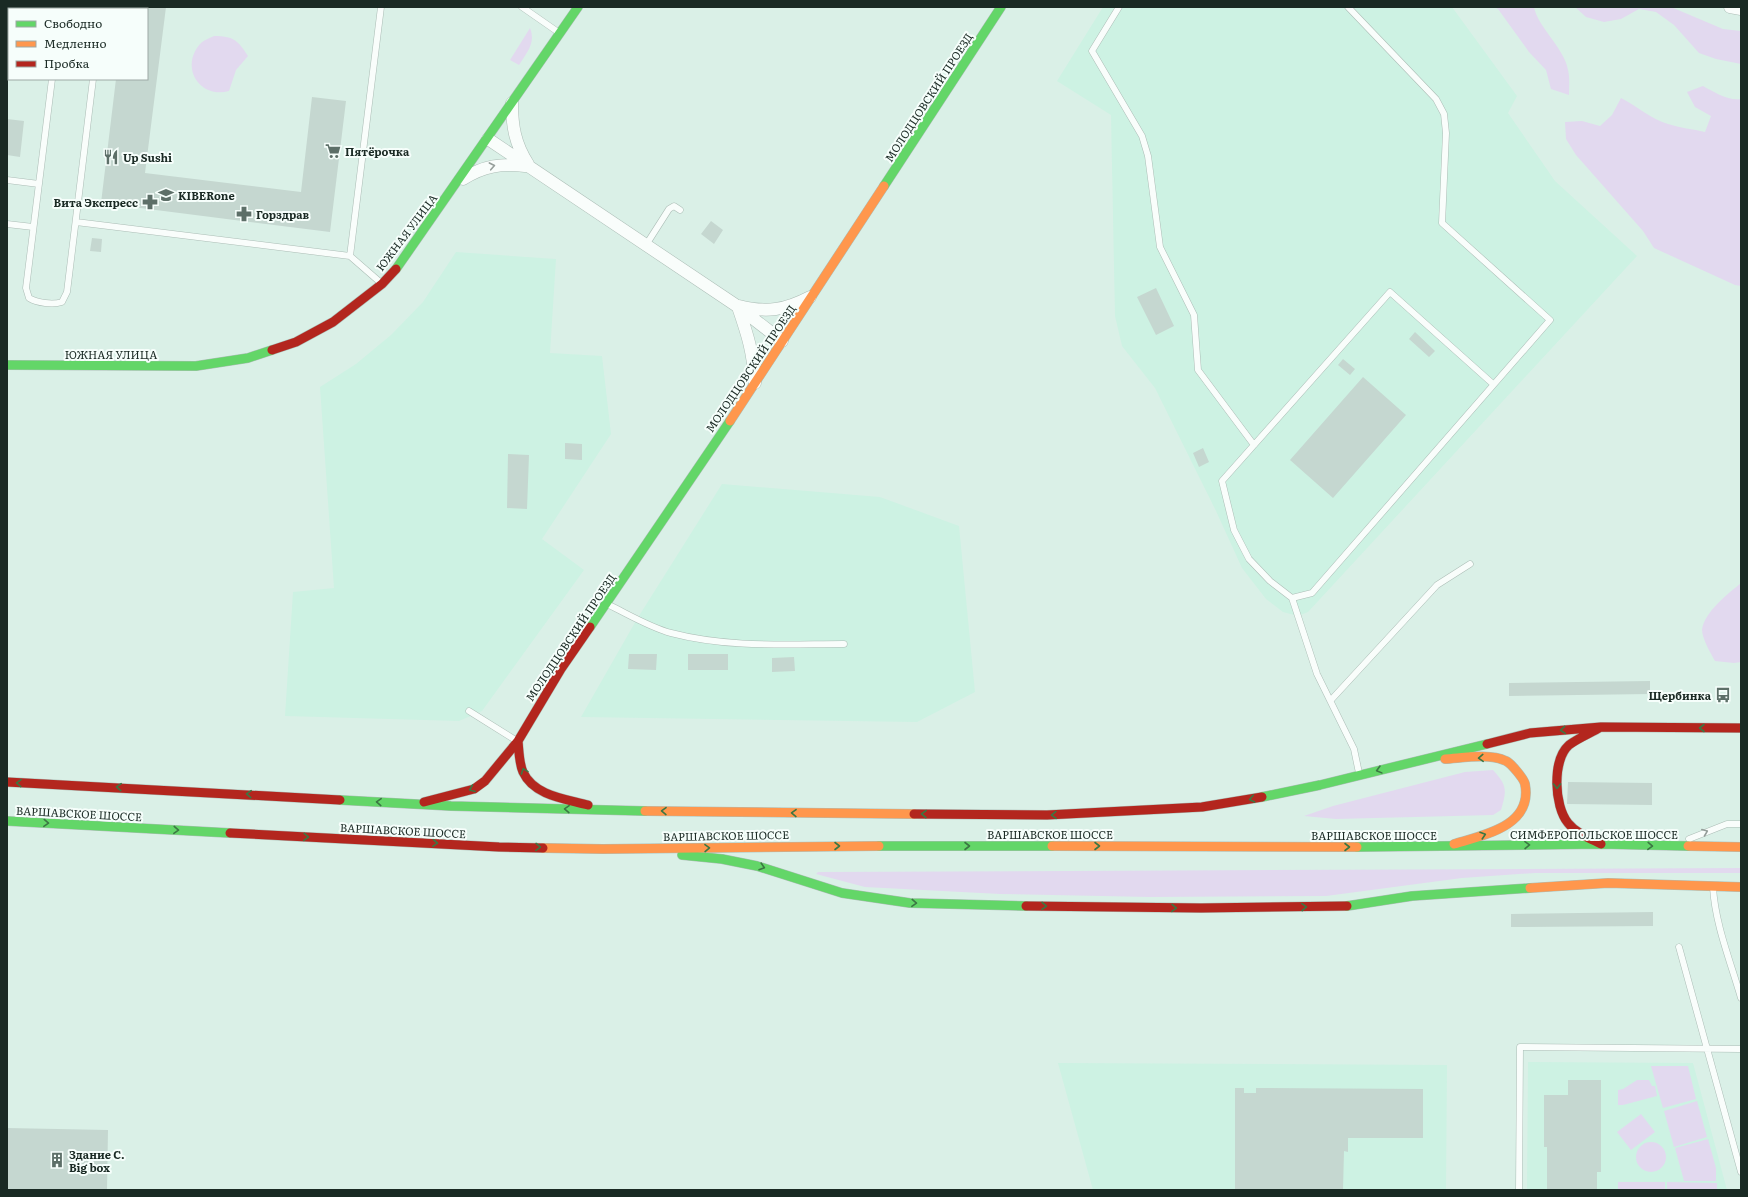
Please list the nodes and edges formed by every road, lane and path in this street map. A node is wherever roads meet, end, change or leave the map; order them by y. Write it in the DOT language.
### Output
graph roads {
  1 [pos="381,7"];
  2 [pos="522,7"];
  3 [pos="578,7"];
  4 [pos="1001,7"];
  5 [pos="1119,7"];
  6 [pos="1348,7"];
  7 [pos="1730,7"];
  8 [pos="1741,9"];
  9 [pos="560,33"];
  10 [pos="52,80"];
  11 [pos="93,80"];
  12 [pos="512,103"];
  13 [pos="488,139"];
  14 [pos="529,167"];
  15 [pos="7,180"];
  16 [pos="458,181"];
  17 [pos="39,184"];
  18 [pos="680,210"];
  19 [pos="76,222"];
  20 [pos="7,224"];
  21 [pos="33,227"];
  22 [pos="646,245"];
  23 [pos="350,256"];
  24 [pos="382,284"];
  25 [pos="811,297"];
  26 [pos="737,306"];
  27 [pos="782,341"];
  28 [pos="7,366"];
  29 [pos="755,383"];
  30 [pos="1493,384"];
  31 [pos="1254,445"];
  32 [pos="1470,564"];
  33 [pos="1292,598"];
  34 [pos="607,603"];
  35 [pos="844,644"];
  36 [pos="1331,700"];
  37 [pos="469,711"];
  38 [pos="1601,727"];
  39 [pos="1741,728"];
  40 [pos="518,741"];
  41 [pos="1417,760"];
  42 [pos="1360,775"];
  43 [pos="7,782"];
  44 [pos="418,804"];
  45 [pos="606,810"];
  46 [pos="7,821"];
  47 [pos="1741,824"];
  48 [pos="1601,844"];
  49 [pos="1671,846"];
  50 [pos="1446,847"];
  51 [pos="1741,847"];
  52 [pos="626,849"];
  53 [pos="1713,886"];
  54 [pos="1741,887"];
  55 [pos="1679,947"];
  56 [pos="1741,998"];
  57 [pos="1707,1048"];
  58 [pos="1741,1049"];
  59 [pos="1741,1172"];
  60 [pos="1519,1190"];
  1 -- 23 [label="lane"];
  2 -- 9 [label="lane"];
  3 -- 9 [label="main road, ЮЖНАЯ УЛИЦА"];
  4 -- 25 [label="main road, МОЛОДЦОВСКИЙ ПРОЕЗД"];
  5 -- 31 [label="lane"];
  6 -- 30 [label="lane"];
  7 -- 8 [label="street"];
  9 -- 12 [label="main road, ЮЖНАЯ УЛИЦА"];
  10 -- 17 [label="lane"];
  11 -- 19 [label="lane"];
  12 -- 13 [label="main road, ЮЖНАЯ УЛИЦА"];
  12 -- 14 [label="street"];
  13 -- 14 [label="street"];
  13 -- 16 [label="main road, ЮЖНАЯ УЛИЦА"];
  16 -- 14 [label="street, one-way"];
  14 -- 22 [label="street"];
  15 -- 17 [label="lane"];
  16 -- 24 [label="main road, ЮЖНАЯ УЛИЦА"];
  17 -- 21 [label="lane"];
  18 -- 22 [label="lane"];
  19 -- 21 [label="lane"];
  19 -- 23 [label="lane"];
  20 -- 21 [label="lane"];
  22 -- 26 [label="street"];
  23 -- 24 [label="lane"];
  24 -- 28 [label="main road, ЮЖНАЯ УЛИЦА"];
  25 -- 26 [label="street"];
  25 -- 27 [label="main road, МОЛОДЦОВСКИЙ ПРОЕЗД"];
  26 -- 27 [label="street"];
  26 -- 29 [label="street"];
  27 -- 29 [label="main road, МОЛОДЦОВСКИЙ ПРОЕЗД"];
  29 -- 34 [label="main road, МОЛОДЦОВСКИЙ ПРОЕЗД"];
  30 -- 31 [label="lane"];
  30 -- 33 [label="lane"];
  31 -- 33 [label="lane"];
  32 -- 36 [label="lane"];
  33 -- 36 [label="lane"];
  34 -- 35 [label="lane"];
  34 -- 40 [label="main road, МОЛОДЦОВСКИЙ ПРОЕЗД"];
  36 -- 42 [label="lane"];
  37 -- 40 [label="lane"];
  39 -- 38 [label="main road, one-way"];
  38 -- 41 [label="main road, one-way"];
  38 -- 48 [label="main road, one-way"];
  40 -- 44 [label="main road, МОЛОДЦОВСКИЙ ПРОЕЗД, one-way"];
  45 -- 40 [label="main road, one-way"];
  41 -- 42 [label="main road, ВАРШАВСКОЕ ШОССЕ, one-way"];
  50 -- 41 [label="main road, one-way"];
  42 -- 45 [label="main road, ВАРШАВСКОЕ ШОССЕ, one-way"];
  44 -- 43 [label="main road, ВАРШАВСКОЕ ШОССЕ, one-way"];
  45 -- 44 [label="main road, ВАРШАВСКОЕ ШОССЕ, one-way"];
  46 -- 52 [label="main road, ВАРШАВСКОЕ ШОССЕ, one-way"];
  49 -- 47 [label="lane, one-way"];
  48 -- 49 [label="main road, СИМФЕРОПОЛЬСКОЕ ШОССЕ, one-way"];
  50 -- 48 [label="main road, СИМФЕРОПОЛЬСКОЕ ШОССЕ, one-way"];
  49 -- 51 [label="main road, СИМФЕРОПОЛЬСКОЕ ШОССЕ"];
  52 -- 50 [label="main road, ВАРШАВСКОЕ ШОССЕ, one-way"];
  52 -- 53 [label="main road, one-way"];
  53 -- 54 [label="main road"];
  53 -- 56 [label="lane"];
  55 -- 57 [label="lane"];
  57 -- 58 [label="lane"];
  57 -- 59 [label="lane"];
  57 -- 60 [label="lane"];
}
